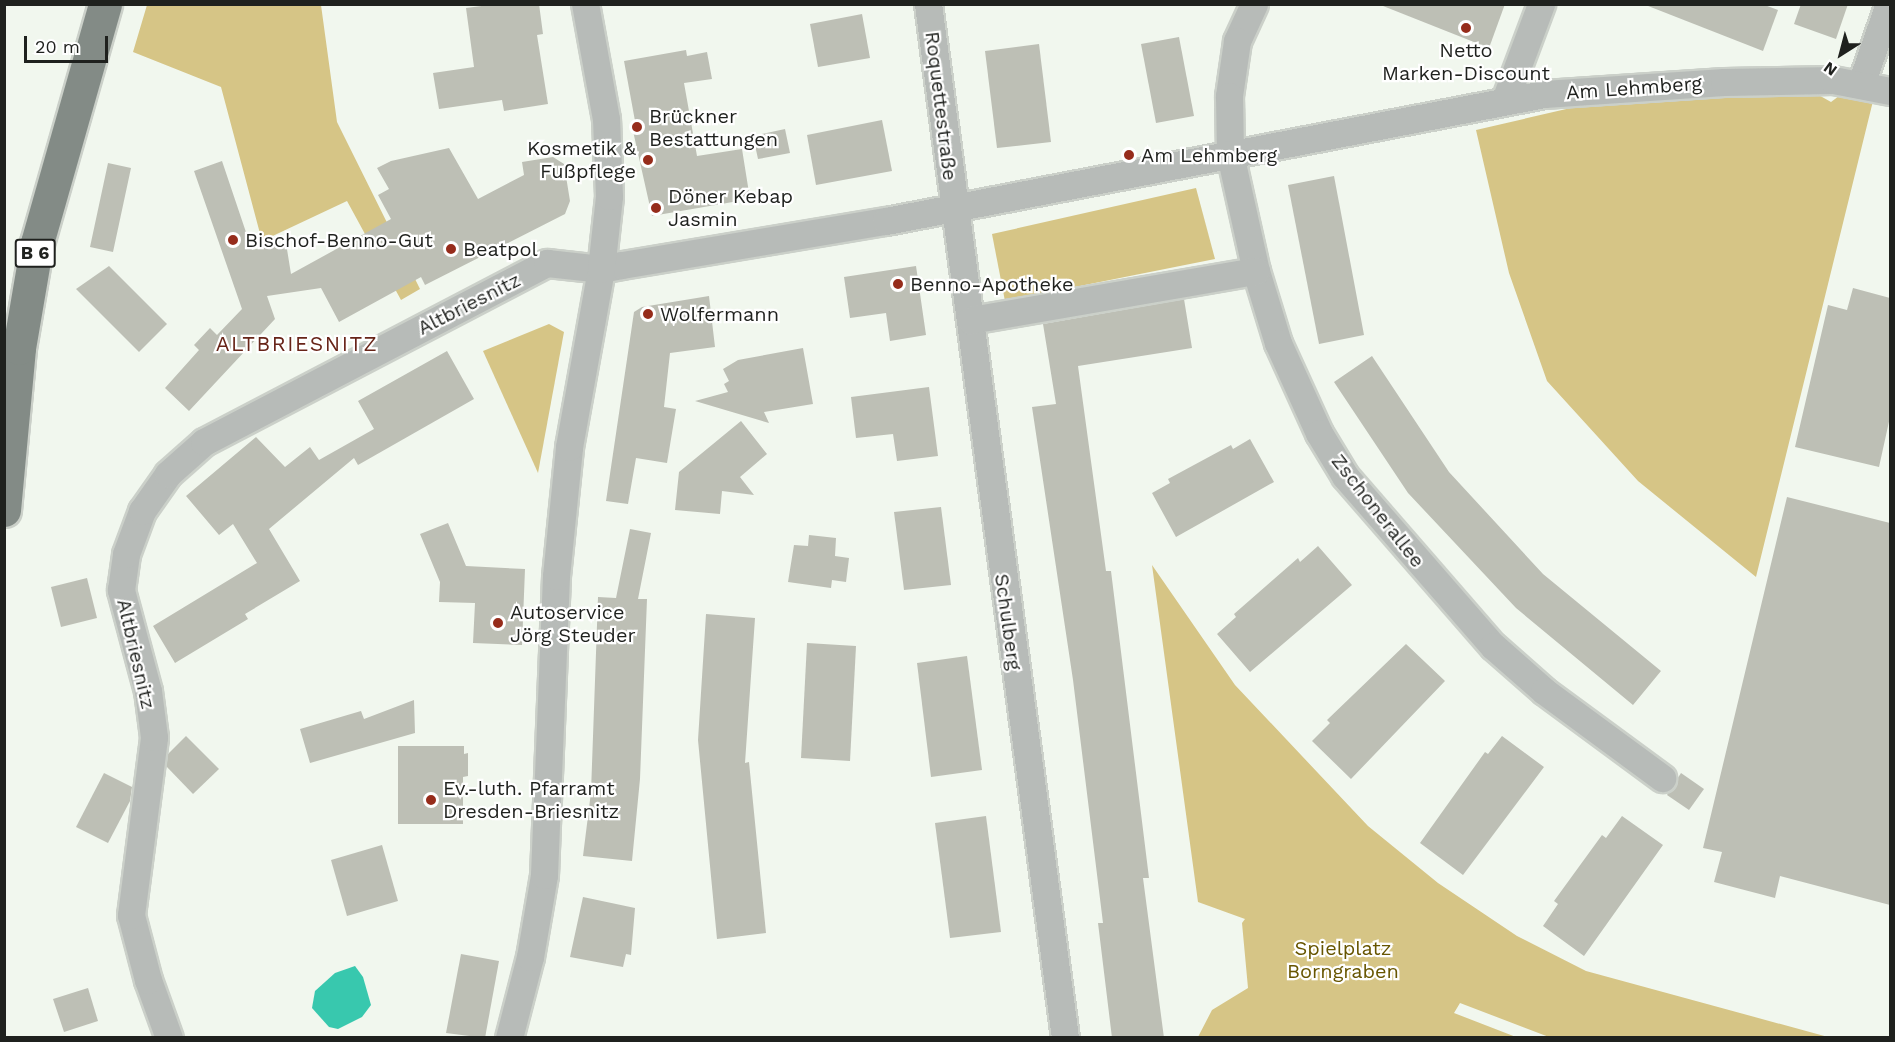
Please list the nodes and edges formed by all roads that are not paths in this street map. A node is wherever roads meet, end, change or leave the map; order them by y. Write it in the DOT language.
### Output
graph roads {
  1 [pos="105,4"];
  2 [pos="585,4"];
  3 [pos="928,4"];
  4 [pos="1254,4"];
  5 [pos="1541,4"];
  6 [pos="1889,4"];
  7 [pos="1861,84"];
  8 [pos="1890,91"];
  9 [pos="1505,99"];
  10 [pos="1230,154"];
  11 [pos="953,207"];
  12 [pos="601,269"];
  13 [pos="1256,271"];
  14 [pos="971,320"];
  15 [pos="4,510"];
  16 [pos="1662,778"];
  17 [pos="170,1038"];
  18 [pos="509,1038"];
  19 [pos="1065,1038"];
  1 -- 15 [label="main road, B 6"];
  2 -- 12 [label="street"];
  3 -- 11 [label="street, Roquettestraße"];
  4 -- 10 [label="street, Zschonerallee"];
  5 -- 9 [label="street"];
  6 -- 7 [label="street"];
  7 -- 8 [label="street, Am Lehmberg"];
  7 -- 9 [label="street, Am Lehmberg"];
  9 -- 10 [label="street, Am Lehmberg"];
  10 -- 11 [label="street, Am Lehmberg"];
  10 -- 13 [label="street, Zschonerallee"];
  11 -- 12 [label="street, Am Lehmberg"];
  11 -- 14 [label="street, Schulberg"];
  12 -- 17 [label="street, Altbriesnitz"];
  12 -- 18 [label="street"];
  13 -- 14 [label="street"];
  13 -- 16 [label="street, Zschonerallee"];
  14 -- 19 [label="street, Schulberg"];
}
